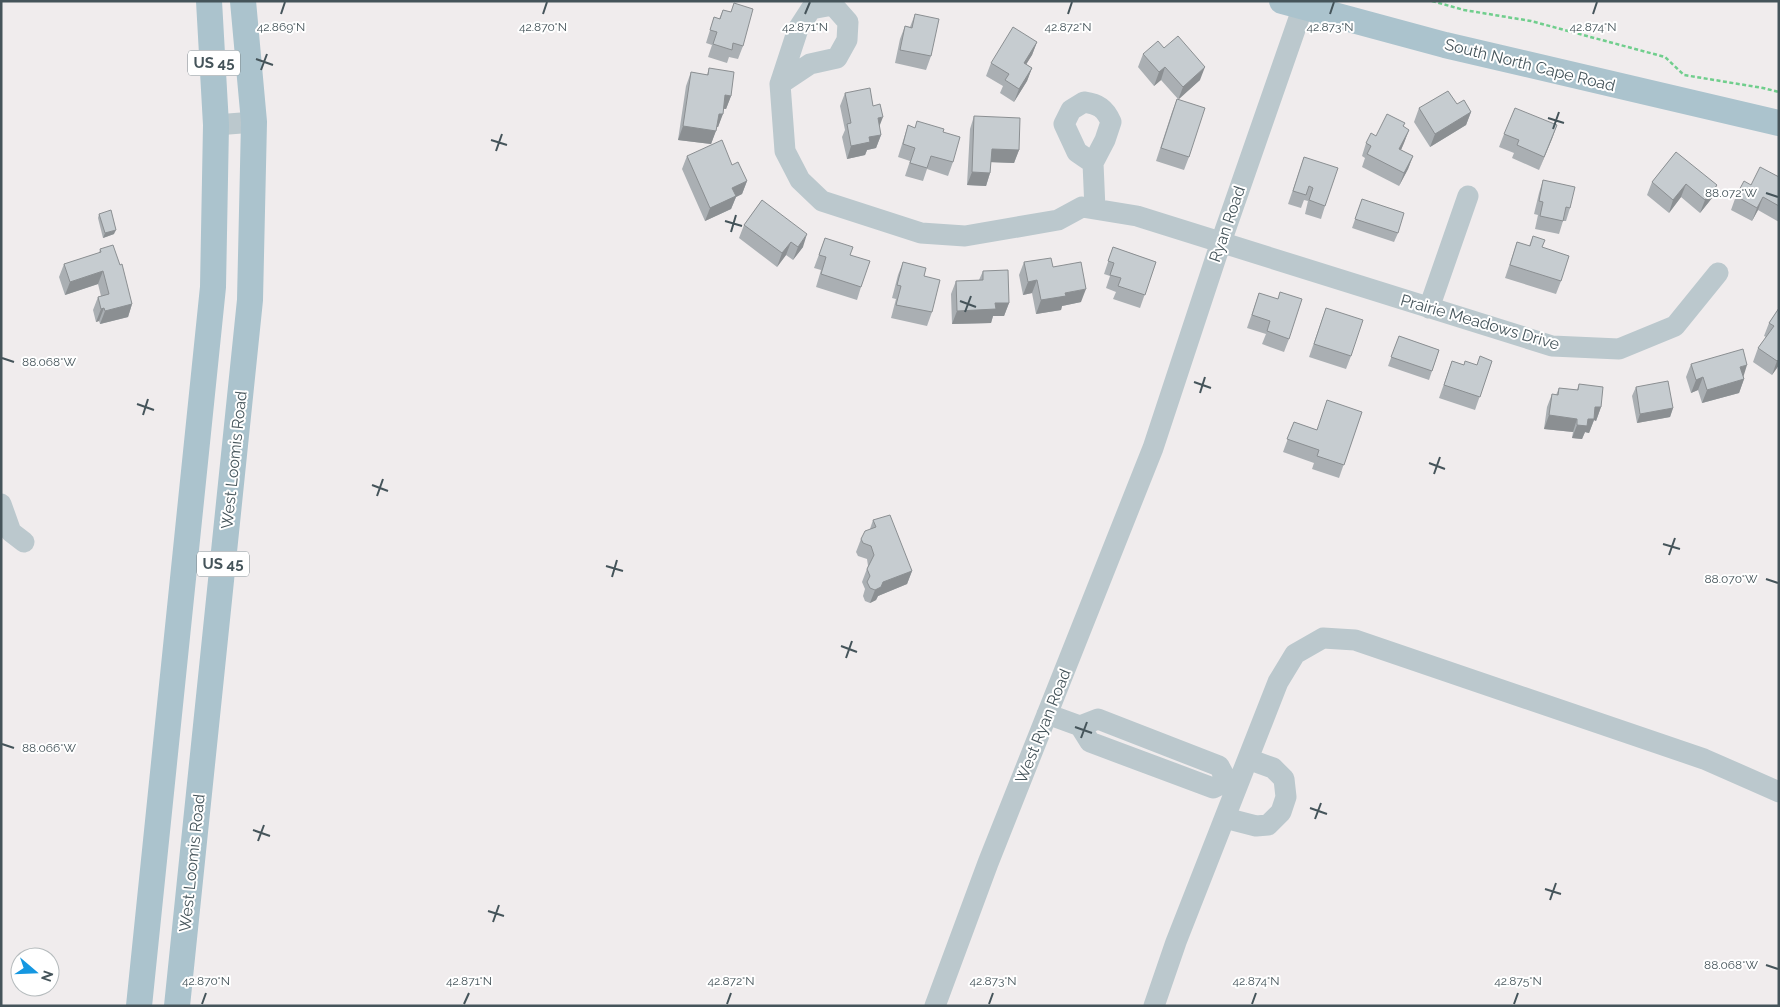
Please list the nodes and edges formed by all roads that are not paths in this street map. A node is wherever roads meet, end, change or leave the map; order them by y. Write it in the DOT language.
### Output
graph roads {
  1 [pos="209,1"];
  2 [pos="243,1"];
  3 [pos="1297,4"];
  4 [pos="780,84"];
  5 [pos="254,122"];
  6 [pos="1779,123"];
  7 [pos="216,125"];
  8 [pos="1093,163"];
  9 [pos="1468,196"];
  10 [pos="1095,209"];
  11 [pos="1221,242"];
  12 [pos="1718,273"];
  13 [pos="1429,308"];
  14 [pos="1153,448"];
  15 [pos="1,504"];
  16 [pos="24,542"];
  17 [pos="1047,714"];
  18 [pos="1248,759"];
  19 [pos="1233,783"];
  20 [pos="1779,792"];
  21 [pos="1226,818"];
  22 [pos="139,1006"];
  23 [pos="177,1006"];
  24 [pos="935,1006"];
  25 [pos="1154,1006"];
  1 -- 7 [label="main road, US 45"];
  2 -- 5 [label="main road, US 45"];
  3 -- 6 [label="main road, South North Cape Road"];
  3 -- 11 [label="street, Ryan Road"];
  4 -- 10 [label="street, Prairie Meadows Drive"];
  5 -- 7 [label="street"];
  5 -- 23 [label="main road, West Loomis Road / US 45"];
  7 -- 22 [label="main road, US 45"];
  8 -- 10 [label="street"];
  9 -- 13 [label="street"];
  10 -- 11 [label="street, Prairie Meadows Drive"];
  11 -- 13 [label="street, Prairie Meadows Drive"];
  11 -- 14 [label="street, Ryan Road"];
  12 -- 13 [label="street, Prairie Meadows Drive"];
  14 -- 17 [label="street, West Ryan Road"];
  15 -- 16 [label="street"];
  17 -- 19 [label="street"];
  17 -- 24 [label="street, West Ryan Road"];
  18 -- 19 [label="street"];
  18 -- 20 [label="street"];
  18 -- 21 [label="street"];
  19 -- 21 [label="street"];
  21 -- 25 [label="street"];
}
